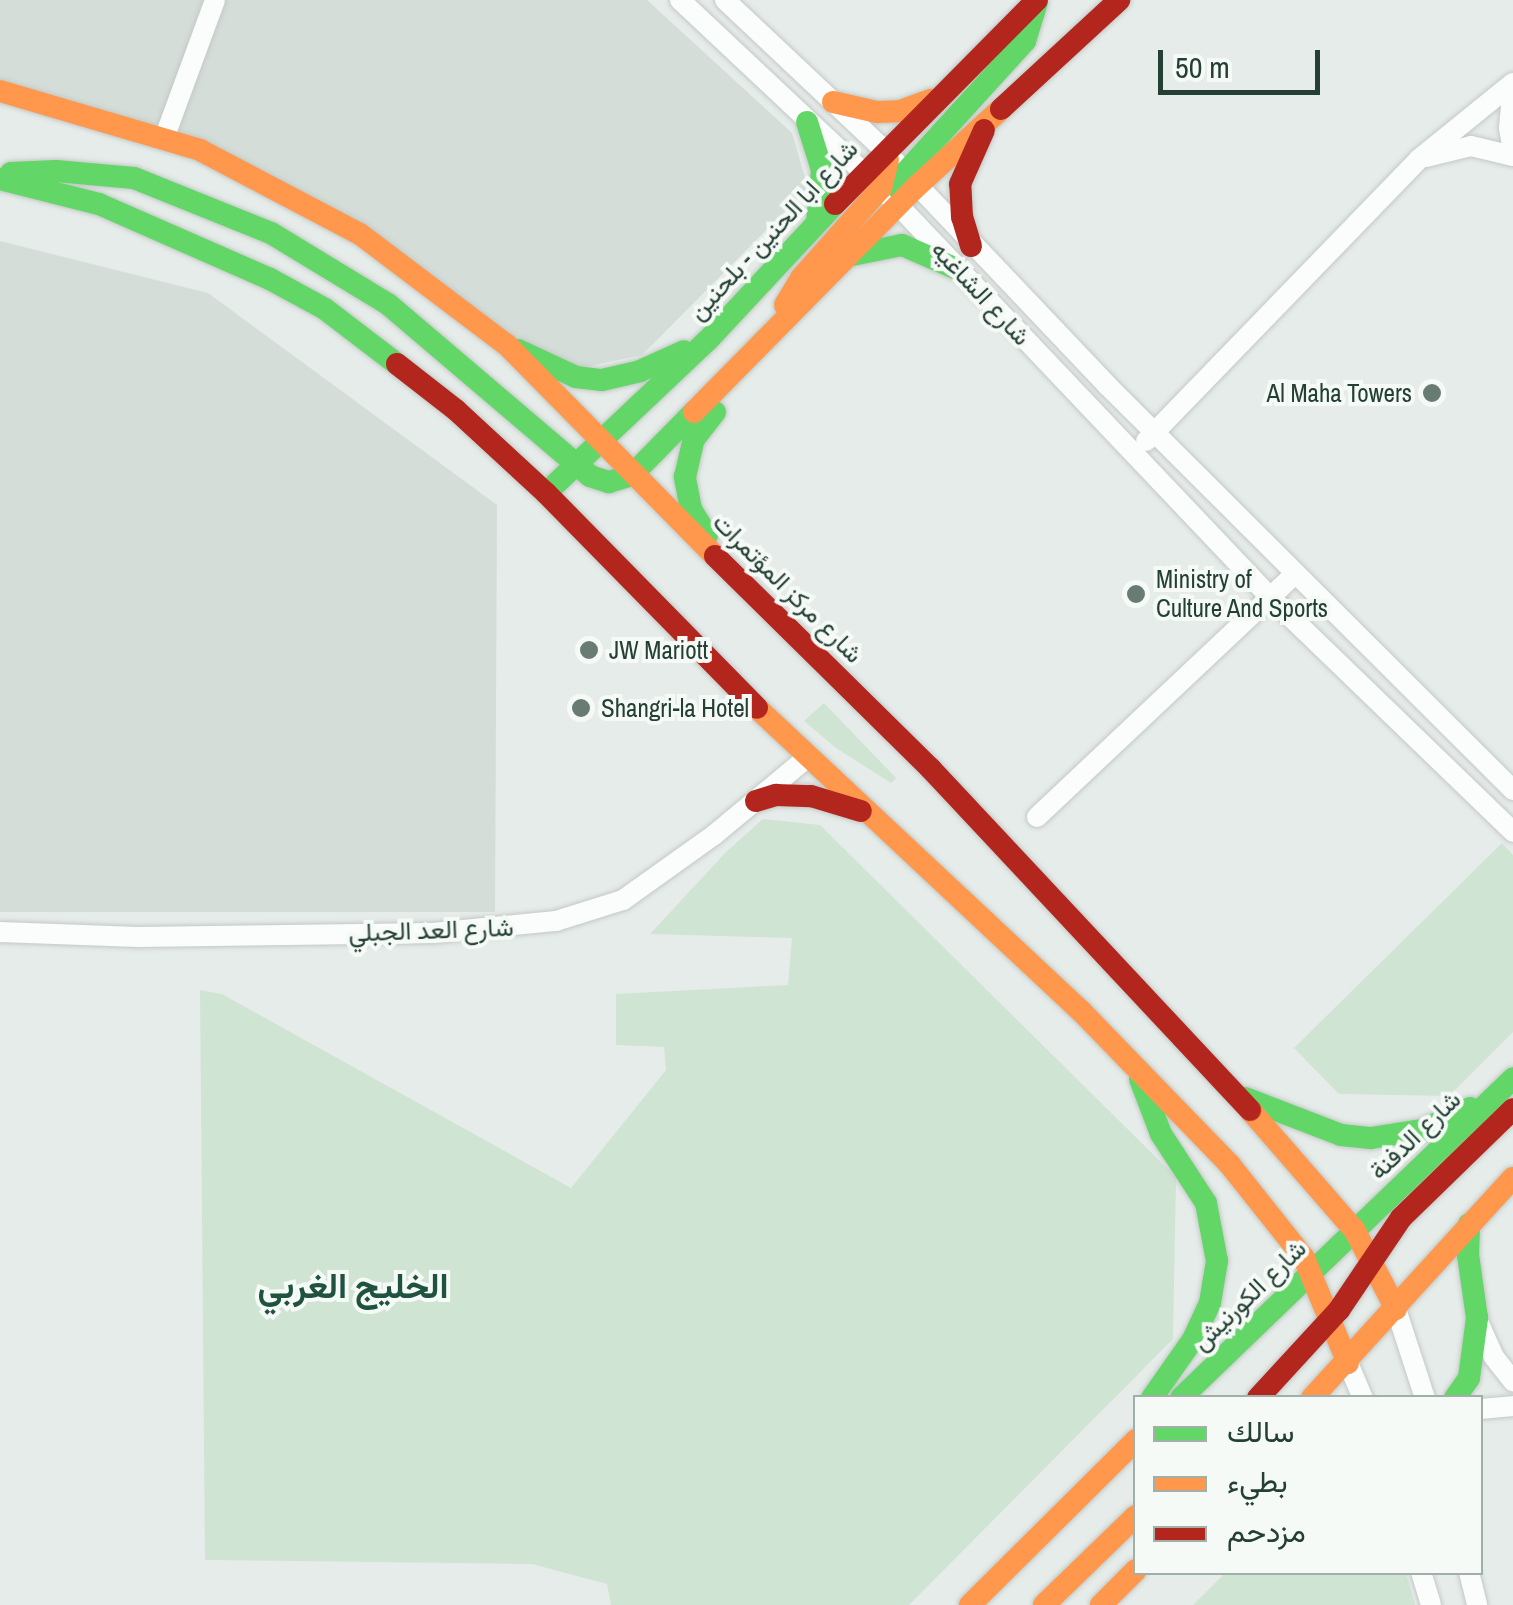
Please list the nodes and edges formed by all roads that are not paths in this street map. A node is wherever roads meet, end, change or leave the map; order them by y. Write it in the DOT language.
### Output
graph roads {
  1 [pos="215,0"];
  2 [pos="680,0"];
  3 [pos="725,0"];
  4 [pos="1037,0"];
  5 [pos="1119,0"];
  6 [pos="1513,83"];
  7 [pos="0,90"];
  8 [pos="941,94"];
  9 [pos="833,102"];
  10 [pos="986,120"];
  11 [pos="807,122"];
  12 [pos="166,136"];
  13 [pos="885,152"];
  14 [pos="1513,153"];
  15 [pos="1419,159"];
  16 [pos="0,176"];
  17 [pos="892,185"];
  18 [pos="818,222"];
  19 [pos="971,246"];
  20 [pos="850,255"];
  21 [pos="957,268"];
  22 [pos="780,326"];
  23 [pos="708,340"];
  24 [pos="507,345"];
  25 [pos="728,378"];
  26 [pos="1155,433"];
  27 [pos="599,441"];
  28 [pos="1133,453"];
  29 [pos="577,466"];
  30 [pos="632,474"];
  31 [pos="546,494"];
  32 [pos="725,562"];
  33 [pos="1295,574"];
  34 [pos="1271,598"];
  35 [pos="809,756"];
  36 [pos="1513,790"];
  37 [pos="756,801"];
  38 [pos="870,814"];
  39 [pos="1037,817"];
  40 [pos="1513,832"];
  41 [pos="0,932"];
  42 [pos="1138,1073"];
  43 [pos="1513,1078"];
  44 [pos="1239,1096"];
  45 [pos="1504,1102"];
  46 [pos="1513,1178"];
  47 [pos="1469,1224"];
  48 [pos="1355,1231"];
  49 [pos="1372,1260"];
  50 [pos="1311,1274"];
  51 [pos="1396,1309"];
  52 [pos="1477,1318"];
  53 [pos="1331,1320"];
  54 [pos="1348,1363"];
  55 [pos="1513,1381"];
  56 [pos="1154,1395"];
  57 [pos="1184,1395"];
  58 [pos="1261,1395"];
  59 [pos="1315,1395"];
  60 [pos="1362,1395"];
  61 [pos="1425,1395"];
  62 [pos="1458,1395"];
  63 [pos="1513,1406"];
  64 [pos="1483,1408"];
  65 [pos="1131,1445"];
  66 [pos="1133,1519"];
  67 [pos="1133,1573"];
  68 [pos="1423,1575"];
  69 [pos="1470,1575"];
  70 [pos="970,1605"];
  71 [pos="1044,1605"];
  72 [pos="1101,1605"];
  73 [pos="1431,1605"];
  74 [pos="1477,1605"];
  1 -- 12 [label="street"];
  2 -- 11 [label="street, شارع الشاغيه"];
  3 -- 9 [label="street"];
  4 -- 8 [label="street, شارع ابا الحنين - بلحنين"];
  4 -- 17 [label="street"];
  5 -- 10 [label="street, شارع ابا الحنين - بلحنين"];
  6 -- 14 [label="street"];
  6 -- 15 [label="street"];
  7 -- 12 [label="street, شارع مركز المؤتمرات"];
  8 -- 9 [label="street"];
  8 -- 13 [label="street, شارع ابا الحنين - بلحنين"];
  9 -- 13 [label="street"];
  10 -- 17 [label="street, شارع ابا الحنين - بلحنين"];
  10 -- 19 [label="street"];
  11 -- 17 [label="street, شارع الشاغيه"];
  11 -- 18 [label="street"];
  12 -- 24 [label="street, شارع مركز المؤتمرات"];
  13 -- 17 [label="street"];
  14 -- 15 [label="street"];
  15 -- 26 [label="street"];
  16 -- 29 [label="street"];
  16 -- 31 [label="street"];
  17 -- 18 [label="street, شارع ابا الحنين - بلحنين"];
  17 -- 19 [label="street, شارع الشاغيه"];
  17 -- 20 [label="street, شارع ابا الحنين - بلحنين"];
  17 -- 21 [label="street, شارع الشاغيه"];
  17 -- 22 [label="street"];
  18 -- 23 [label="street, شارع ابا الحنين - بلحنين"];
  19 -- 26 [label="street, شارع الشاغيه"];
  20 -- 21 [label="street"];
  20 -- 22 [label="street, شارع ابا الحنين - بلحنين"];
  21 -- 28 [label="street, شارع الشاغيه"];
  22 -- 25 [label="street, شارع ابا الحنين - بلحنين"];
  23 -- 24 [label="street"];
  23 -- 27 [label="street, شارع ابا الحنين - بلحنين"];
  24 -- 27 [label="street, شارع مركز المؤتمرات"];
  25 -- 30 [label="street, شارع ابا الحنين - بلحنين"];
  25 -- 32 [label="street"];
  26 -- 28 [label="street"];
  26 -- 33 [label="street, شارع الشاغيه"];
  27 -- 29 [label="street, شارع ابا الحنين - بلحنين"];
  27 -- 30 [label="street, شارع مركز المؤتمرات"];
  28 -- 34 [label="street, شارع الشاغيه"];
  29 -- 30 [label="street"];
  29 -- 31 [label="street, شارع ابا الحنين - بلحنين"];
  30 -- 32 [label="street, شارع مركز المؤتمرات"];
  31 -- 35 [label="street"];
  32 -- 44 [label="street, شارع مركز المؤتمرات"];
  33 -- 34 [label="street"];
  33 -- 36 [label="street, شارع الشاغيه"];
  34 -- 39 [label="street"];
  34 -- 40 [label="street, شارع الشاغيه"];
  35 -- 37 [label="street, شارع العد الجبلي"];
  35 -- 38 [label="street"];
  37 -- 38 [label="street"];
  37 -- 41 [label="street, شارع العد الجبلي"];
  38 -- 42 [label="street"];
  42 -- 50 [label="street"];
  42 -- 56 [label="street"];
  43 -- 45 [label="street, شارع الدفنة"];
  44 -- 45 [label="street"];
  44 -- 48 [label="street, شارع مركز المؤتمرات"];
  45 -- 48 [label="street, شارع الدفنة"];
  45 -- 49 [label="street"];
  46 -- 47 [label="street"];
  47 -- 51 [label="street"];
  47 -- 52 [label="street"];
  48 -- 49 [label="street, شارع مركز المؤتمرات"];
  48 -- 50 [label="street, شارع الكورنيش"];
  49 -- 51 [label="street, شارع مركز المؤتمرات"];
  49 -- 53 [label="street"];
  50 -- 53 [label="street"];
  50 -- 57 [label="street, شارع الكورنيش"];
  51 -- 54 [label="street"];
  51 -- 61 [label="street"];
  52 -- 55 [label="street"];
  52 -- 62 [label="street"];
  53 -- 54 [label="street"];
  53 -- 58 [label="street"];
  54 -- 59 [label="street"];
  54 -- 60 [label="street"];
  63 -- 64 [label="street"];
  65 -- 70 [label="street"];
  66 -- 71 [label="street"];
  67 -- 72 [label="street"];
  68 -- 73 [label="street"];
  69 -- 74 [label="street"];
}
